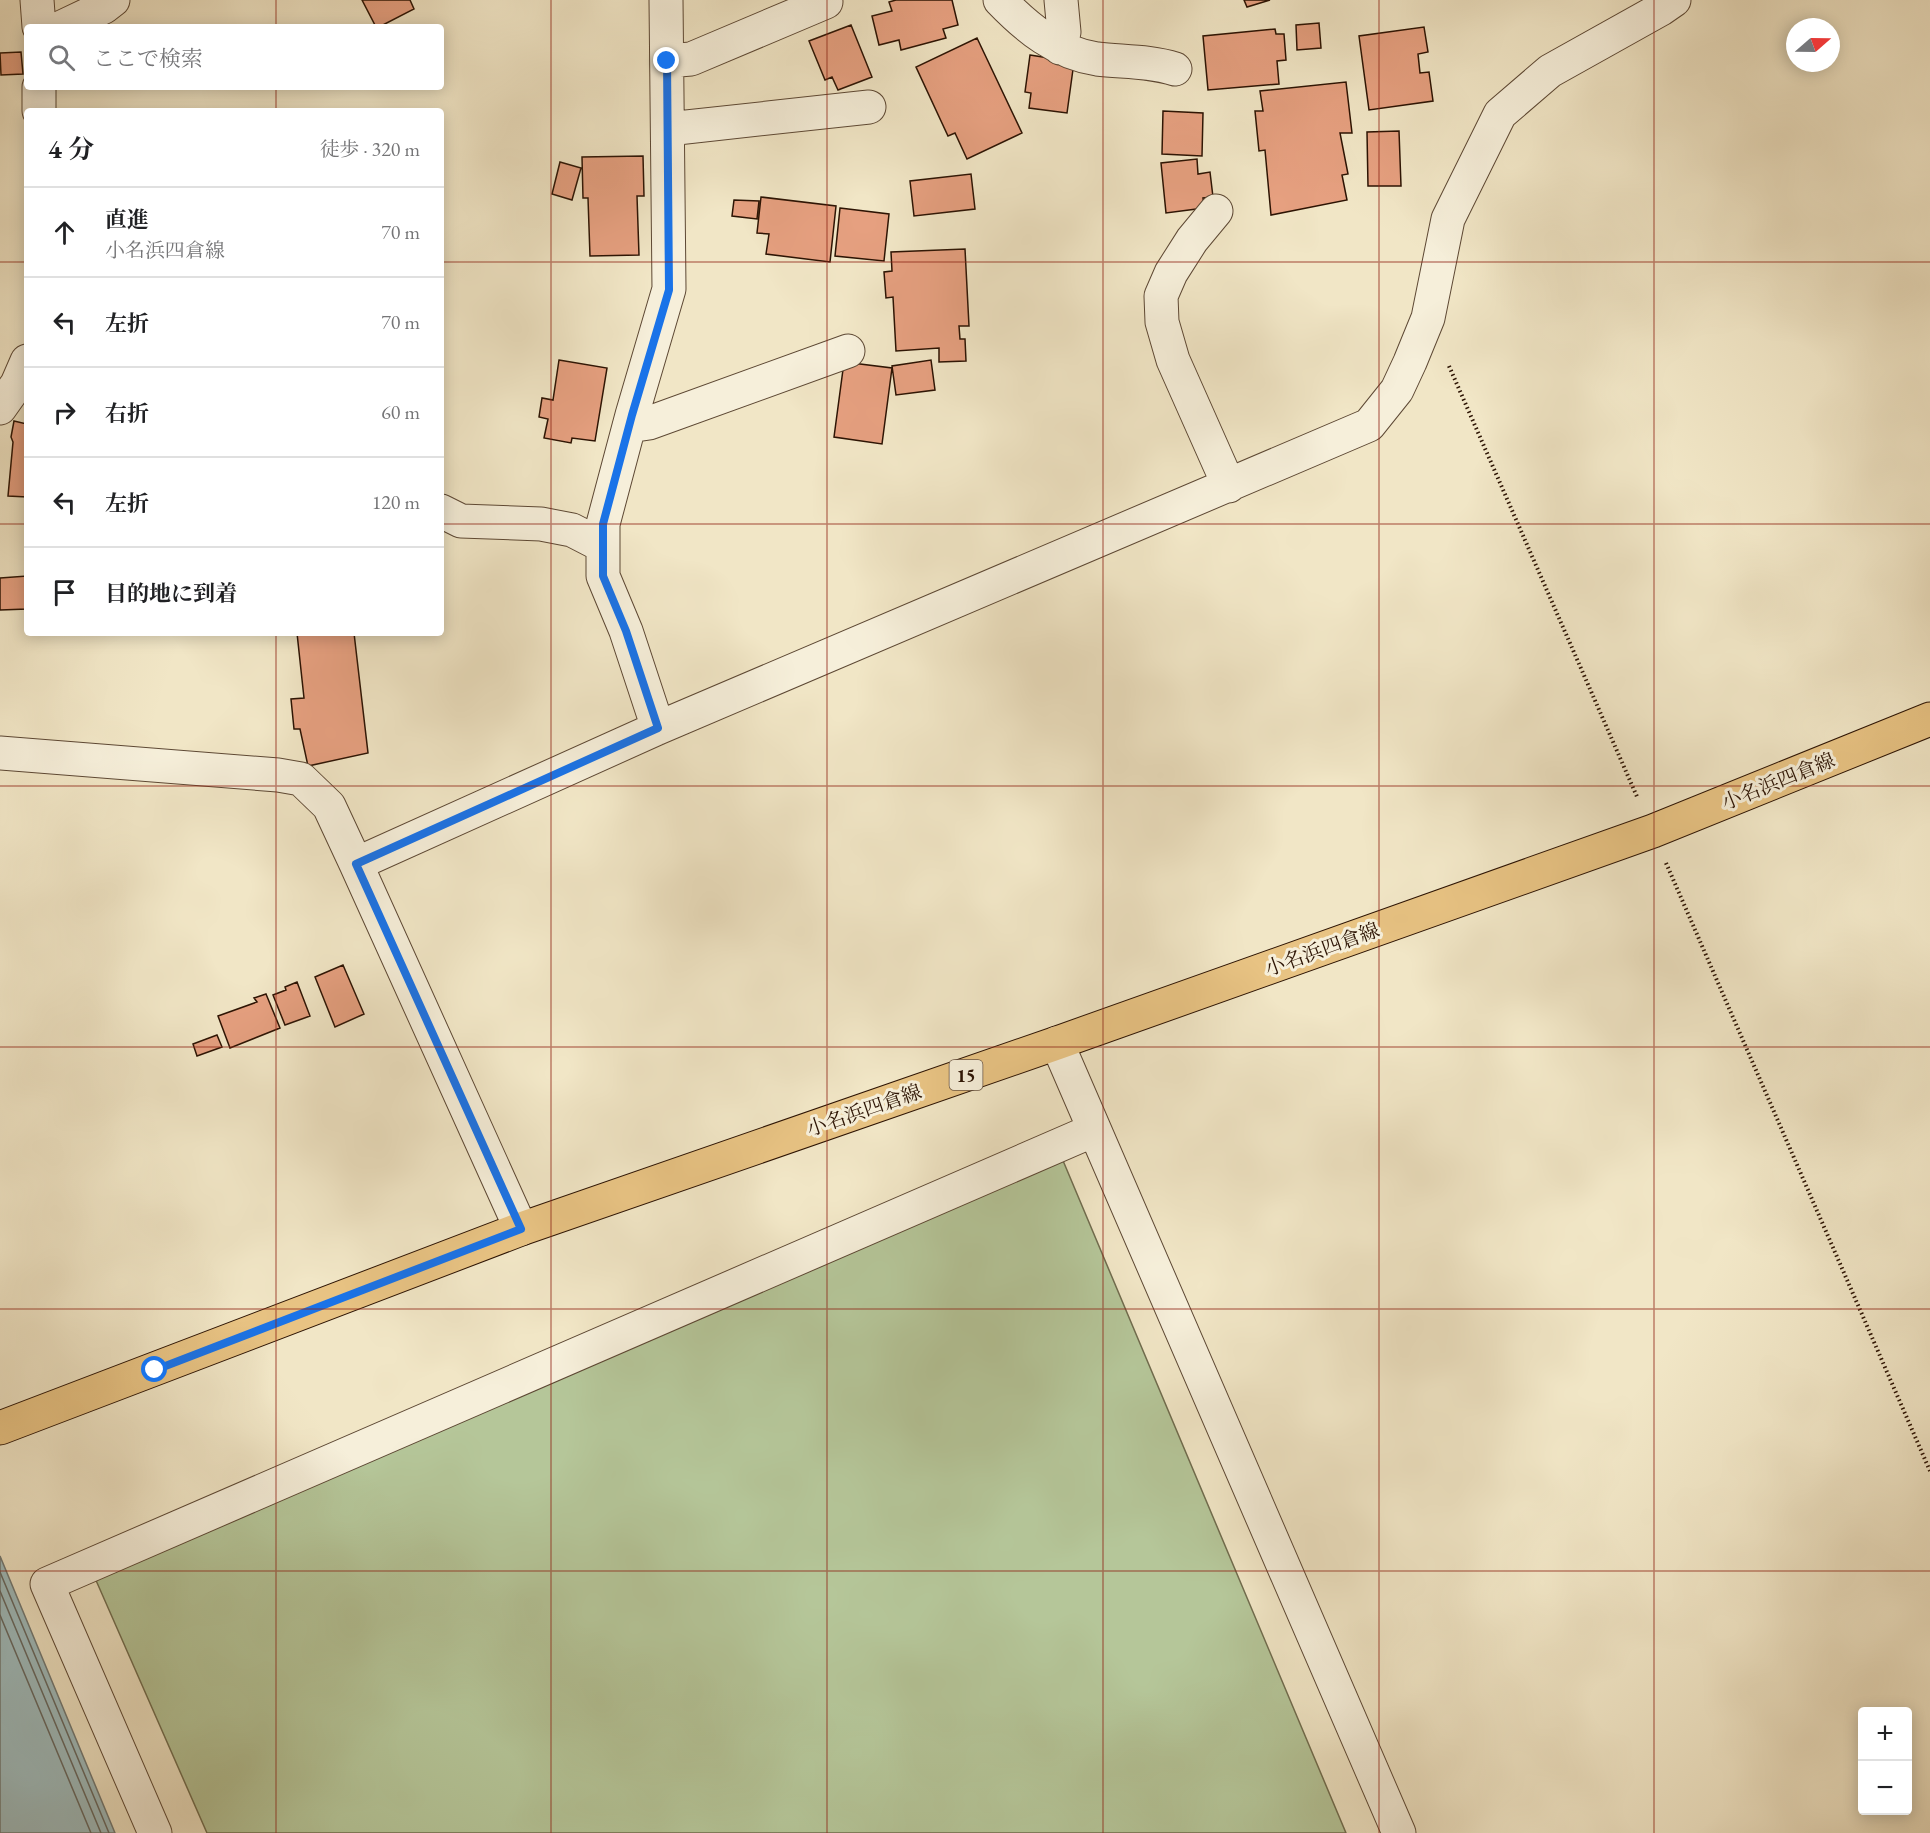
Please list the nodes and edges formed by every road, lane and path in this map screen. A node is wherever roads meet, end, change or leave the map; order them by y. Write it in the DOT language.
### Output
graph roads {
  1 [pos="37,0"];
  2 [pos="113,0"];
  3 [pos="666,0"];
  4 [pos="1000,0"];
  5 [pos="1061,0"];
  6 [pos="1674,0"];
  7 [pos="826,2"];
  8 [pos="39,24"];
  9 [pos="68,24"];
  10 [pos="1060,48"];
  11 [pos="667,61"];
  12 [pos="1175,69"];
  13 [pos="39,90"];
  14 [pos="869,107"];
  15 [pos="39,108"];
  16 [pos="668,129"];
  17 [pos="1216,211"];
  18 [pos="1428,318"];
  19 [pos="848,351"];
  20 [pos="629,426"];
  21 [pos="1228,486"];
  22 [pos="444,513"];
  23 [pos="603,546"];
  24 [pos="1930,719"];
  25 [pos="658,728"];
  26 [pos="0,753"];
  27 [pos="1653,831"];
  28 [pos="356,864"];
  29 [pos="1057,1043"];
  30 [pos="1094,1130"];
  31 [pos="521,1229"];
  32 [pos="0,1428"];
  33 [pos="1930,1471"];
  34 [pos="155,1833"];
  35 [pos="1399,1833"];
  1 -- 8 [label="street"];
  2 -- 9 [label="street"];
  3 -- 11 [label="street"];
  4 -- 10 [label="street"];
  5 -- 10 [label="street"];
  6 -- 18 [label="street"];
  7 -- 11 [label="street"];
  10 -- 12 [label="street"];
  11 -- 16 [label="street"];
  13 -- 15 [label="street"];
  14 -- 16 [label="street"];
  16 -- 20 [label="street"];
  17 -- 21 [label="street"];
  18 -- 21 [label="street"];
  18 -- 27 [label="path"];
  19 -- 20 [label="street"];
  20 -- 23 [label="street"];
  21 -- 25 [label="street"];
  22 -- 23 [label="street"];
  23 -- 25 [label="street"];
  24 -- 27 [label="main road, 小名浜四倉線 / 15"];
  25 -- 28 [label="street"];
  26 -- 28 [label="street"];
  27 -- 29 [label="main road, 小名浜四倉線 / 15"];
  27 -- 33 [label="path"];
  28 -- 31 [label="street"];
  29 -- 30 [label="street"];
  29 -- 31 [label="main road, 小名浜四倉線 / 15"];
  30 -- 34 [label="street"];
  30 -- 35 [label="street"];
  31 -- 32 [label="main road, 小名浜四倉線 / 15"];
}
